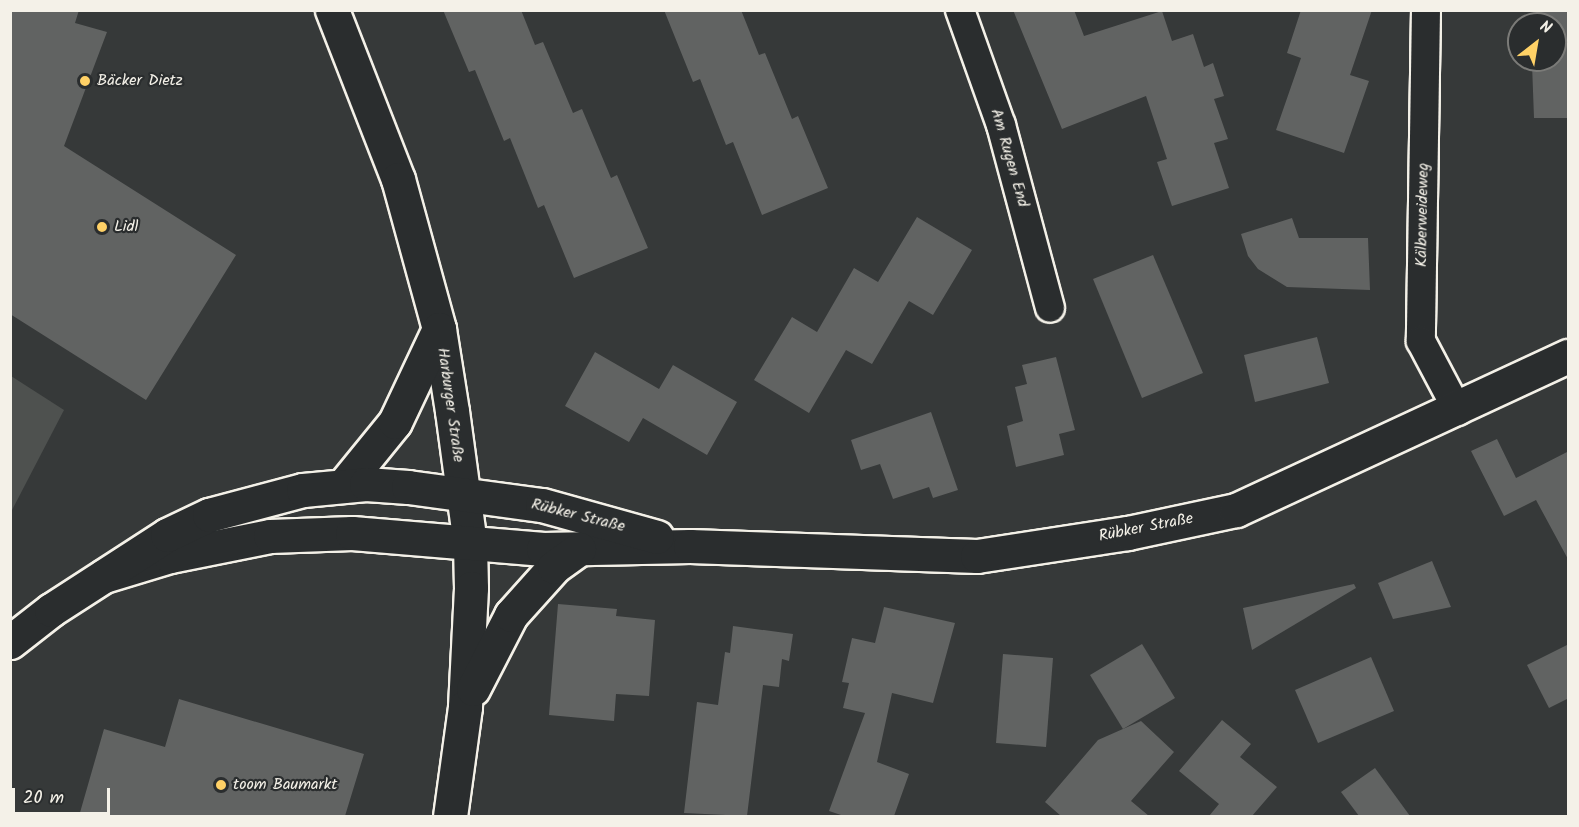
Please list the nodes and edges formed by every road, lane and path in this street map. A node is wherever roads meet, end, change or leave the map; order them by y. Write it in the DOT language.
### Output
graph roads {
  1 [pos="332,10"];
  2 [pos="960,10"];
  3 [pos="1426,10"];
  4 [pos="1050,308"];
  5 [pos="439,328"];
  6 [pos="1569,356"];
  7 [pos="1458,411"];
  8 [pos="343,486"];
  9 [pos="463,494"];
  10 [pos="470,543"];
  11 [pos="690,546"];
  12 [pos="579,549"];
  13 [pos="104,576"];
  14 [pos="10,642"];
  15 [pos="465,707"];
  16 [pos="450,816"];
  1 -- 5 [label="street, Harburger Straße"];
  2 -- 4 [label="street, Am Rugen End"];
  3 -- 7 [label="street, Kälberweideweg"];
  5 -- 8 [label="street"];
  5 -- 9 [label="street, Harburger Straße"];
  6 -- 7 [label="street, Rübker Straße"];
  7 -- 11 [label="street, Rübker Straße"];
  8 -- 9 [label="street, Rübker Straße"];
  8 -- 13 [label="street, Rübker Straße"];
  9 -- 10 [label="street, Harburger Straße"];
  9 -- 11 [label="street, Rübker Straße"];
  10 -- 12 [label="street, Rübker Straße"];
  10 -- 13 [label="street, Rübker Straße"];
  10 -- 15 [label="street, Harburger Straße"];
  11 -- 12 [label="street, Rübker Straße"];
  12 -- 15 [label="street"];
  13 -- 14 [label="street, Rübker Straße"];
  15 -- 16 [label="street, Harburger Straße"];
}
